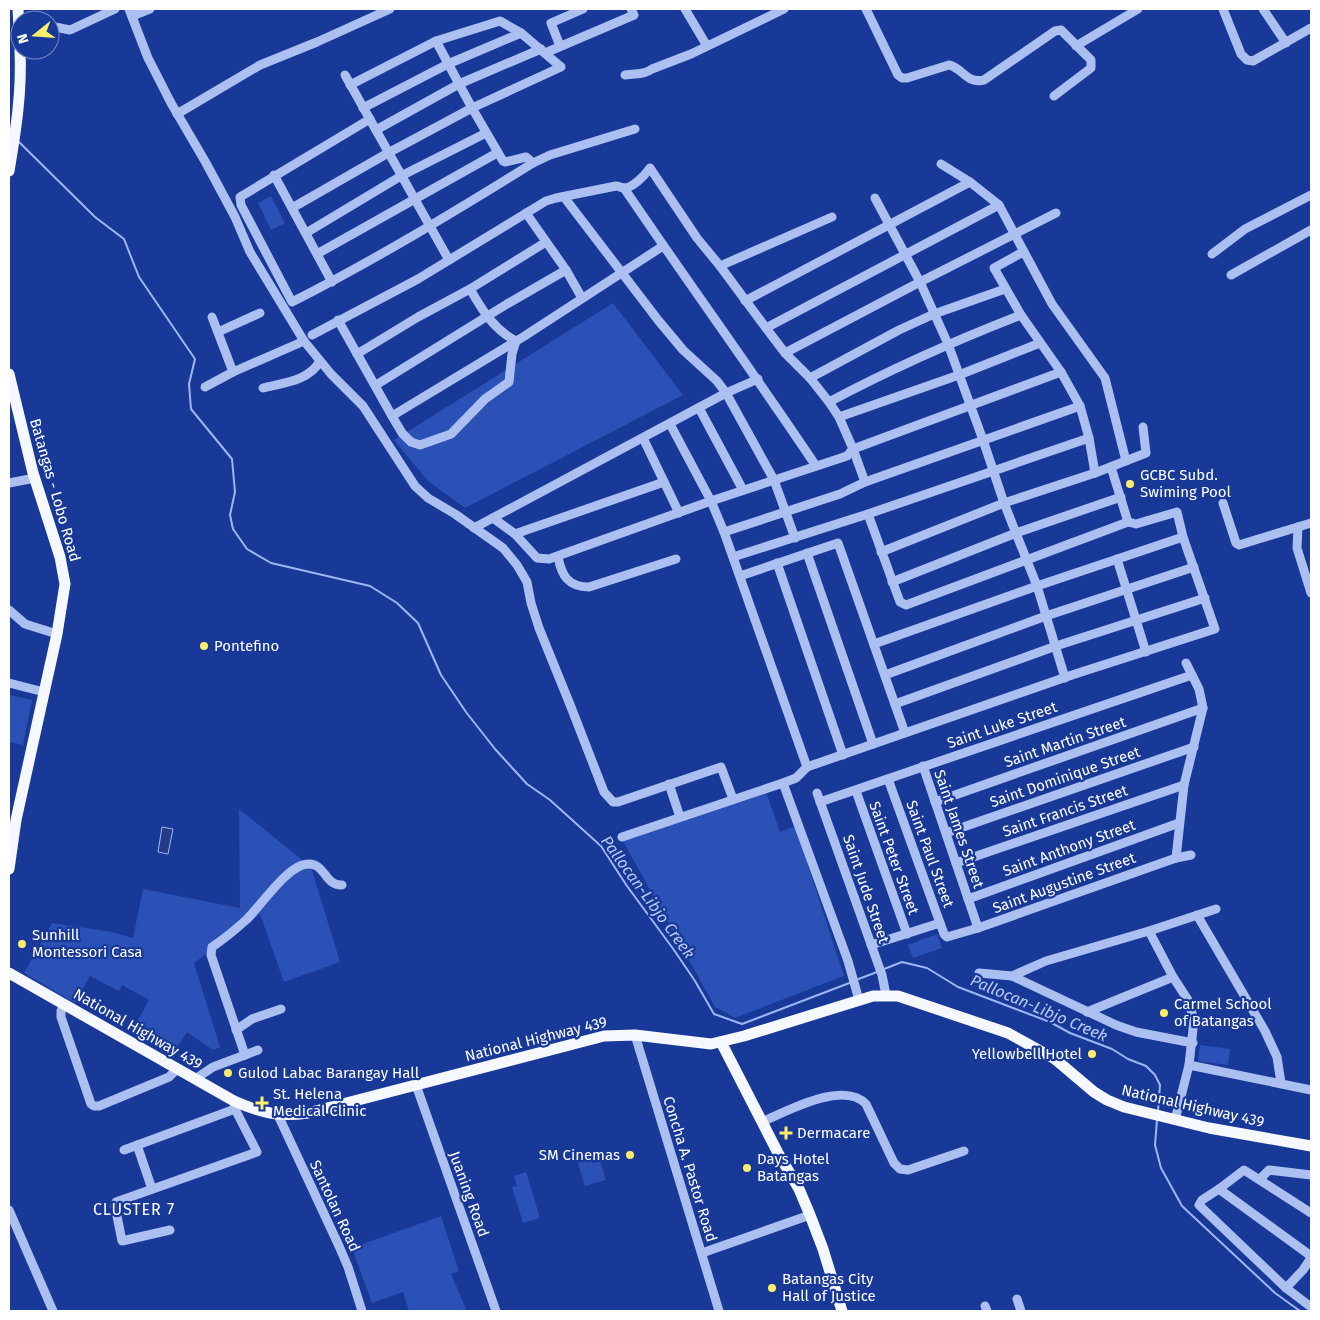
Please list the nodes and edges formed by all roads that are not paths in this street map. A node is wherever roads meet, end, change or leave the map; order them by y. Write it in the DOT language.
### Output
graph roads {
  1 [pos="115,9"];
  2 [pos="150,9"];
  3 [pos="390,9"];
  4 [pos="583,9"];
  5 [pos="632,9"];
  6 [pos="685,9"];
  7 [pos="784,9"];
  8 [pos="866,9"];
  9 [pos="1138,9"];
  10 [pos="1222,9"];
  11 [pos="1263,9"];
  12 [pos="131,12"];
  13 [pos="60,28"];
  14 [pos="1311,28"];
  15 [pos="521,33"];
  16 [pos="436,41"];
  17 [pos="1286,43"];
  18 [pos="560,46"];
  19 [pos="707,46"];
  20 [pos="1076,46"];
  21 [pos="543,51"];
  22 [pos="20,60"];
  23 [pos="448,64"];
  24 [pos="345,74"];
  25 [pos="625,75"];
  26 [pos="459,84"];
  27 [pos="350,85"];
  28 [pos="1054,96"];
  29 [pos="363,108"];
  30 [pos="472,108"];
  31 [pos="177,114"];
  32 [pos="370,119"];
  33 [pos="635,129"];
  34 [pos="376,130"];
  35 [pos="486,133"];
  36 [pos="388,153"];
  37 [pos="497,153"];
  38 [pos="533,163"];
  39 [pos="941,164"];
  40 [pos="9,171"];
  41 [pos="274,175"];
  42 [pos="401,176"];
  43 [pos="970,182"];
  44 [pos="624,188"];
  45 [pos="1311,195"];
  46 [pos="564,197"];
  47 [pos="875,198"];
  48 [pos="414,199"];
  49 [pos="998,205"];
  50 [pos="292,208"];
  51 [pos="526,213"];
  52 [pos="1056,213"];
  53 [pos="832,217"];
  54 [pos="889,225"];
  55 [pos="430,227"];
  56 [pos="1311,230"];
  57 [pos="306,233"];
  58 [pos="1014,234"];
  59 [pos="546,242"];
  60 [pos="663,246"];
  61 [pos="1023,252"];
  62 [pos="905,253"];
  63 [pos="317,254"];
  64 [pos="1212,254"];
  65 [pos="448,260"];
  66 [pos="720,266"];
  67 [pos="566,270"];
  68 [pos="622,271"];
  69 [pos="1231,274"];
  70 [pos="332,282"];
  71 [pos="920,282"];
  72 [pos="470,289"];
  73 [pos="1005,289"];
  74 [pos="582,298"];
  75 [pos="746,301"];
  76 [pos="260,314"];
  77 [pos="934,314"];
  78 [pos="1021,315"];
  79 [pos="212,317"];
  80 [pos="486,317"];
  81 [pos="338,320"];
  82 [pos="766,328"];
  83 [pos="218,332"];
  84 [pos="308,338"];
  85 [pos="516,341"];
  86 [pos="1040,343"];
  87 [pos="948,344"];
  88 [pos="785,353"];
  89 [pos="357,354"];
  90 [pos="320,361"];
  91 [pos="233,372"];
  92 [pos="1061,372"];
  93 [pos="9,374"];
  94 [pos="959,375"];
  95 [pos="810,378"];
  96 [pos="758,379"];
  97 [pos="376,385"];
  98 [pos="205,387"];
  99 [pos="262,388"];
  100 [pos="726,393"];
  101 [pos="829,402"];
  102 [pos="970,406"];
  103 [pos="1080,406"];
  104 [pos="699,408"];
  105 [pos="392,416"];
  106 [pos="838,417"];
  107 [pos="670,424"];
  108 [pos="1143,427"];
  109 [pos="643,438"];
  110 [pos="1089,438"];
  111 [pos="983,440"];
  112 [pos="854,449"];
  113 [pos="1126,461"];
  114 [pos="816,466"];
  115 [pos="1111,467"];
  116 [pos="993,470"];
  117 [pos="1095,473"];
  118 [pos="35,478"];
  119 [pos="774,480"];
  120 [pos="9,482"];
  121 [pos="664,482"];
  122 [pos="865,482"];
  123 [pos="743,490"];
  124 [pos="1121,497"];
  125 [pos="711,501"];
  126 [pos="1004,503"];
  127 [pos="1223,503"];
  128 [pos="785,512"];
  129 [pos="679,513"];
  130 [pos="868,514"];
  131 [pos="493,518"];
  132 [pos="1128,522"];
  133 [pos="1311,523"];
  134 [pos="1298,527"];
  135 [pos="474,528"];
  136 [pos="724,532"];
  137 [pos="1016,533"];
  138 [pos="515,534"];
  139 [pos="1183,537"];
  140 [pos="795,538"];
  141 [pos="881,552"];
  142 [pos="807,553"];
  143 [pos="558,556"];
  144 [pos="733,556"];
  145 [pos="676,559"];
  146 [pos="1117,559"];
  147 [pos="1026,560"];
  148 [pos="777,563"];
  149 [pos="1194,567"];
  150 [pos="740,576"];
  151 [pos="892,582"];
  152 [pos="1036,586"];
  153 [pos="1127,589"];
  154 [pos="1311,593"];
  155 [pos="1204,598"];
  156 [pos="9,610"];
  157 [pos="1046,616"];
  158 [pos="1137,620"];
  159 [pos="57,634"];
  160 [pos="874,644"];
  161 [pos="1056,646"];
  162 [pos="1146,652"];
  163 [pos="1186,663"];
  164 [pos="885,675"];
  165 [pos="1192,675"];
  166 [pos="1065,678"];
  167 [pos="9,683"];
  168 [pos="44,692"];
  169 [pos="895,704"];
  170 [pos="1203,708"];
  171 [pos="905,733"];
  172 [pos="873,744"];
  173 [pos="1194,747"];
  174 [pos="843,755"];
  175 [pos="923,766"];
  176 [pos="807,767"];
  177 [pos="888,779"];
  178 [pos="783,783"];
  179 [pos="669,784"];
  180 [pos="1184,785"];
  181 [pos="856,791"];
  182 [pos="819,797"];
  183 [pos="733,799"];
  184 [pos="935,802"];
  185 [pos="680,818"];
  186 [pos="16,820"];
  187 [pos="1180,823"];
  188 [pos="9,830"];
  189 [pos="946,833"];
  190 [pos="622,837"];
  191 [pos="1191,855"];
  192 [pos="1176,858"];
  193 [pos="956,863"];
  194 [pos="9,869"];
  195 [pos="342,884"];
  196 [pos="968,898"];
  197 [pos="1216,909"];
  198 [pos="1198,915"];
  199 [pos="940,923"];
  200 [pos="978,928"];
  201 [pos="1149,931"];
  202 [pos="907,934"];
  203 [pos="947,937"];
  204 [pos="871,945"];
  205 [pos="9,973"];
  206 [pos="979,973"];
  207 [pos="1012,976"];
  208 [pos="1172,977"];
  209 [pos="886,995"];
  210 [pos="859,1000"];
  211 [pos="64,1004"];
  212 [pos="281,1009"];
  213 [pos="1087,1012"];
  214 [pos="236,1030"];
  215 [pos="635,1034"];
  216 [pos="721,1042"];
  217 [pos="1193,1043"];
  218 [pos="258,1050"];
  219 [pos="245,1055"];
  220 [pos="1189,1065"];
  221 [pos="177,1069"];
  222 [pos="195,1079"];
  223 [pos="1281,1083"];
  224 [pos="416,1085"];
  225 [pos="1311,1090"];
  226 [pos="235,1105"];
  227 [pos="278,1115"];
  228 [pos="1172,1120"];
  229 [pos="762,1122"];
  230 [pos="137,1145"];
  231 [pos="1311,1146"];
  232 [pos="124,1150"];
  233 [pos="964,1151"];
  234 [pos="1311,1175"];
  235 [pos="1260,1180"];
  236 [pos="152,1189"];
  237 [pos="1219,1189"];
  238 [pos="9,1210"];
  239 [pos="1311,1213"];
  240 [pos="810,1215"];
  241 [pos="170,1230"];
  242 [pos="702,1253"];
  243 [pos="1311,1257"];
  244 [pos="1307,1272"];
  245 [pos="1286,1288"];
  246 [pos="1017,1299"];
  247 [pos="1311,1307"];
  248 [pos="53,1311"];
  249 [pos="362,1311"];
  250 [pos="496,1311"];
  251 [pos="719,1311"];
  252 [pos="842,1311"];
  253 [pos="1021,1311"];
  1 -- 13 [label="street"];
  2 -- 12 [label="street"];
  3 -- 31 [label="street"];
  4 -- 18 [label="street"];
  5 -- 18 [label="street"];
  6 -- 19 [label="street"];
  7 -- 19 [label="street"];
  8 -- 20 [label="street"];
  9 -- 20 [label="street"];
  10 -- 17 [label="street"];
  11 -- 17 [label="street"];
  12 -- 31 [label="street"];
  14 -- 17 [label="street"];
  15 -- 16 [label="street"];
  15 -- 21 [label="street"];
  15 -- 23 [label="street"];
  16 -- 23 [label="street"];
  16 -- 27 [label="street"];
  18 -- 21 [label="street"];
  19 -- 25 [label="street"];
  20 -- 28 [label="street"];
  21 -- 26 [label="street"];
  21 -- 30 [label="street"];
  22 -- 40 [label="main road"];
  23 -- 26 [label="street"];
  23 -- 29 [label="street"];
  24 -- 27 [label="street"];
  26 -- 30 [label="street"];
  26 -- 34 [label="street"];
  27 -- 29 [label="street"];
  29 -- 32 [label="street"];
  30 -- 35 [label="street"];
  30 -- 36 [label="street"];
  31 -- 84 [label="street"];
  32 -- 34 [label="street"];
  32 -- 41 [label="street"];
  33 -- 38 [label="street"];
  34 -- 36 [label="street"];
  35 -- 37 [label="street"];
  35 -- 42 [label="street"];
  36 -- 42 [label="street"];
  36 -- 50 [label="street"];
  37 -- 38 [label="street"];
  37 -- 48 [label="street"];
  38 -- 55 [label="street"];
  39 -- 43 [label="street"];
  41 -- 50 [label="street"];
  41 -- 70 [label="street"];
  42 -- 48 [label="street"];
  42 -- 57 [label="street"];
  43 -- 49 [label="street"];
  43 -- 54 [label="street"];
  44 -- 46 [label="street"];
  44 -- 60 [label="street"];
  44 -- 66 [label="street"];
  45 -- 64 [label="street"];
  46 -- 51 [label="street"];
  46 -- 68 [label="street"];
  47 -- 54 [label="street"];
  48 -- 55 [label="street"];
  48 -- 63 [label="street"];
  49 -- 58 [label="street"];
  49 -- 62 [label="street"];
  50 -- 57 [label="street"];
  51 -- 59 [label="street"];
  51 -- 65 [label="street"];
  52 -- 58 [label="street"];
  53 -- 66 [label="street"];
  54 -- 62 [label="street"];
  54 -- 75 [label="street"];
  55 -- 65 [label="street"];
  55 -- 70 [label="street"];
  56 -- 69 [label="street"];
  57 -- 63 [label="street"];
  58 -- 61 [label="street"];
  58 -- 71 [label="street"];
  59 -- 67 [label="street"];
  59 -- 72 [label="street"];
  60 -- 68 [label="street"];
  60 -- 96 [label="street"];
  61 -- 73 [label="street"];
  61 -- 113 [label="street"];
  62 -- 71 [label="street"];
  62 -- 82 [label="street"];
  63 -- 70 [label="street"];
  65 -- 81 [label="street"];
  66 -- 75 [label="street"];
  67 -- 74 [label="street"];
  67 -- 80 [label="street"];
  68 -- 74 [label="street"];
  68 -- 100 [label="street"];
  71 -- 77 [label="street"];
  71 -- 88 [label="street"];
  72 -- 80 [label="street"];
  72 -- 89 [label="street"];
  73 -- 77 [label="street"];
  73 -- 78 [label="street"];
  74 -- 85 [label="street"];
  75 -- 82 [label="street"];
  76 -- 83 [label="street"];
  77 -- 87 [label="street"];
  77 -- 95 [label="street"];
  78 -- 86 [label="street"];
  78 -- 87 [label="street"];
  79 -- 83 [label="street"];
  80 -- 85 [label="street"];
  80 -- 97 [label="street"];
  81 -- 84 [label="street"];
  81 -- 89 [label="street"];
  82 -- 88 [label="street"];
  83 -- 91 [label="street"];
  84 -- 90 [label="street"];
  84 -- 91 [label="street"];
  85 -- 105 [label="street"];
  85 -- 105 [label="street"];
  86 -- 92 [label="street"];
  86 -- 94 [label="street"];
  87 -- 94 [label="street"];
  87 -- 101 [label="street"];
  88 -- 95 [label="street"];
  89 -- 97 [label="street"];
  90 -- 99 [label="street"];
  90 -- 135 [label="street"];
  91 -- 98 [label="street"];
  92 -- 102 [label="street"];
  92 -- 103 [label="street"];
  93 -- 118 [label="main road, Batangas - Lobo Road"];
  94 -- 102 [label="street"];
  94 -- 106 [label="street"];
  95 -- 101 [label="street"];
  96 -- 100 [label="street"];
  96 -- 114 [label="street"];
  97 -- 105 [label="street"];
  100 -- 104 [label="street"];
  100 -- 119 [label="street"];
  101 -- 106 [label="street"];
  102 -- 111 [label="street"];
  102 -- 112 [label="street"];
  103 -- 110 [label="street"];
  103 -- 111 [label="street"];
  104 -- 107 [label="street"];
  104 -- 123 [label="street"];
  106 -- 112 [label="street"];
  107 -- 109 [label="street"];
  107 -- 125 [label="street"];
  108 -- 113 [label="street"];
  109 -- 121 [label="street"];
  109 -- 131 [label="street"];
  110 -- 116 [label="street"];
  110 -- 117 [label="street"];
  111 -- 116 [label="street"];
  111 -- 122 [label="street"];
  112 -- 114 [label="street"];
  112 -- 122 [label="street"];
  113 -- 115 [label="street"];
  114 -- 119 [label="street"];
  115 -- 117 [label="street"];
  115 -- 124 [label="street"];
  116 -- 126 [label="street"];
  116 -- 130 [label="street"];
  117 -- 126 [label="street"];
  118 -- 120 [label="street"];
  118 -- 159 [label="main road, Batangas - Lobo Road"];
  119 -- 123 [label="street"];
  119 -- 128 [label="street"];
  121 -- 129 [label="street"];
  121 -- 138 [label="street"];
  122 -- 128 [label="street"];
  123 -- 125 [label="street"];
  124 -- 132 [label="street"];
  124 -- 137 [label="street"];
  125 -- 129 [label="street"];
  125 -- 136 [label="street"];
  126 -- 137 [label="street"];
  126 -- 141 [label="street"];
  127 -- 134 [label="street"];
  128 -- 136 [label="street"];
  128 -- 140 [label="street"];
  129 -- 143 [label="street"];
  130 -- 140 [label="street"];
  130 -- 141 [label="street"];
  131 -- 135 [label="street"];
  131 -- 138 [label="street"];
  132 -- 139 [label="street"];
  132 -- 147 [label="street"];
  133 -- 134 [label="street"];
  134 -- 154 [label="street"];
  135 -- 179 [label="street"];
  136 -- 144 [label="street"];
  137 -- 147 [label="street"];
  137 -- 151 [label="street"];
  138 -- 143 [label="street"];
  139 -- 146 [label="street"];
  139 -- 149 [label="street"];
  140 -- 144 [label="street"];
  141 -- 151 [label="street"];
  142 -- 148 [label="street"];
  142 -- 160 [label="street"];
  142 -- 172 [label="street"];
  143 -- 145 [label="street"];
  144 -- 150 [label="street"];
  146 -- 152 [label="street"];
  146 -- 153 [label="street"];
  147 -- 151 [label="street"];
  147 -- 152 [label="street"];
  148 -- 150 [label="street"];
  148 -- 174 [label="street"];
  149 -- 153 [label="street"];
  149 -- 155 [label="street"];
  150 -- 176 [label="street"];
  152 -- 157 [label="street"];
  152 -- 160 [label="street"];
  153 -- 157 [label="street"];
  153 -- 158 [label="street"];
  155 -- 158 [label="street"];
  155 -- 162 [label="street"];
  156 -- 159 [label="street"];
  157 -- 161 [label="street"];
  157 -- 164 [label="street"];
  158 -- 161 [label="street"];
  158 -- 162 [label="street"];
  159 -- 168 [label="main road, Batangas - Lobo Road"];
  160 -- 164 [label="street"];
  161 -- 166 [label="street"];
  161 -- 169 [label="street"];
  162 -- 166 [label="street"];
  163 -- 165 [label="street"];
  164 -- 169 [label="street"];
  165 -- 170 [label="street"];
  165 -- 175 [label="street, Saint Luke Street"];
  166 -- 171 [label="street"];
  167 -- 168 [label="street"];
  168 -- 186 [label="main road, Batangas - Lobo Road"];
  169 -- 171 [label="street"];
  170 -- 173 [label="street"];
  170 -- 184 [label="street, Saint Martin Street"];
  171 -- 172 [label="street"];
  172 -- 174 [label="street"];
  173 -- 180 [label="street"];
  173 -- 189 [label="street, Saint Dominique Street"];
  174 -- 176 [label="street"];
  175 -- 177 [label="street, Saint Luke Street"];
  175 -- 184 [label="street, Saint James Street"];
  176 -- 178 [label="street"];
  177 -- 181 [label="street, Saint Luke Street"];
  177 -- 199 [label="street, Saint Paul Street"];
  178 -- 183 [label="street"];
  178 -- 210 [label="street"];
  179 -- 183 [label="street"];
  179 -- 185 [label="street"];
  180 -- 187 [label="street"];
  180 -- 193 [label="street, Saint Francis Street"];
  181 -- 182 [label="street, Saint Luke Street"];
  181 -- 202 [label="street, Saint Peter Street"];
  182 -- 204 [label="street, Saint Jude Street"];
  183 -- 185 [label="street"];
  184 -- 189 [label="street, Saint James Street"];
  185 -- 190 [label="street"];
  186 -- 188 [label="main road"];
  186 -- 194 [label="main road, Batangas - Lobo Road"];
  187 -- 192 [label="street"];
  187 -- 196 [label="street, Saint Anthony Street"];
  189 -- 193 [label="street, Saint James Street"];
  191 -- 192 [label="street, Saint Augustine Street"];
  192 -- 200 [label="street, Saint Augustine Street"];
  193 -- 196 [label="street, Saint James Street"];
  195 -- 214 [label="street"];
  196 -- 200 [label="street, Saint James Street"];
  197 -- 198 [label="street"];
  198 -- 201 [label="street"];
  198 -- 223 [label="street"];
  199 -- 202 [label="street"];
  199 -- 203 [label="street, Saint Paul Street"];
  200 -- 203 [label="street, Saint Augustine Street"];
  201 -- 207 [label="street"];
  201 -- 208 [label="street"];
  202 -- 204 [label="street"];
  204 -- 209 [label="street, Saint Jude Street"];
  205 -- 211 [label="main road, National Highway 439"];
  206 -- 207 [label="street"];
  207 -- 213 [label="street"];
  208 -- 213 [label="street"];
  208 -- 217 [label="street"];
  209 -- 210 [label="main road, National Highway 439"];
  209 -- 228 [label="main road, National Highway 439"];
  210 -- 216 [label="main road, National Highway 439"];
  211 -- 221 [label="main road, National Highway 439"];
  211 -- 221 [label="street"];
  212 -- 214 [label="street"];
  213 -- 217 [label="street"];
  214 -- 219 [label="street"];
  215 -- 216 [label="main road, National Highway 439"];
  215 -- 224 [label="main road, National Highway 439"];
  215 -- 242 [label="street, Concha A. Pastor Road"];
  216 -- 229 [label="main road"];
  217 -- 220 [label="street"];
  218 -- 219 [label="street"];
  219 -- 222 [label="street"];
  220 -- 223 [label="street"];
  220 -- 228 [label="street"];
  221 -- 222 [label="main road, National Highway 439"];
  222 -- 226 [label="main road, National Highway 439"];
  223 -- 225 [label="street"];
  224 -- 227 [label="main road, National Highway 439"];
  224 -- 250 [label="street, Juaning Road"];
  226 -- 227 [label="main road, National Highway 439"];
  226 -- 230 [label="street"];
  226 -- 236 [label="street"];
  227 -- 249 [label="street, Santolan Road"];
  228 -- 231 [label="main road, National Highway 439"];
  229 -- 233 [label="street"];
  229 -- 240 [label="main road"];
  230 -- 232 [label="street"];
  230 -- 236 [label="street"];
  234 -- 235 [label="street"];
  235 -- 237 [label="street"];
  235 -- 239 [label="street"];
  236 -- 241 [label="street"];
  237 -- 243 [label="street"];
  237 -- 245 [label="street"];
  238 -- 248 [label="street"];
  240 -- 242 [label="street"];
  240 -- 252 [label="main road"];
  242 -- 251 [label="street, Concha A. Pastor Road"];
  243 -- 244 [label="street"];
  244 -- 245 [label="street"];
  245 -- 247 [label="street"];
  246 -- 253 [label="street"];
}
